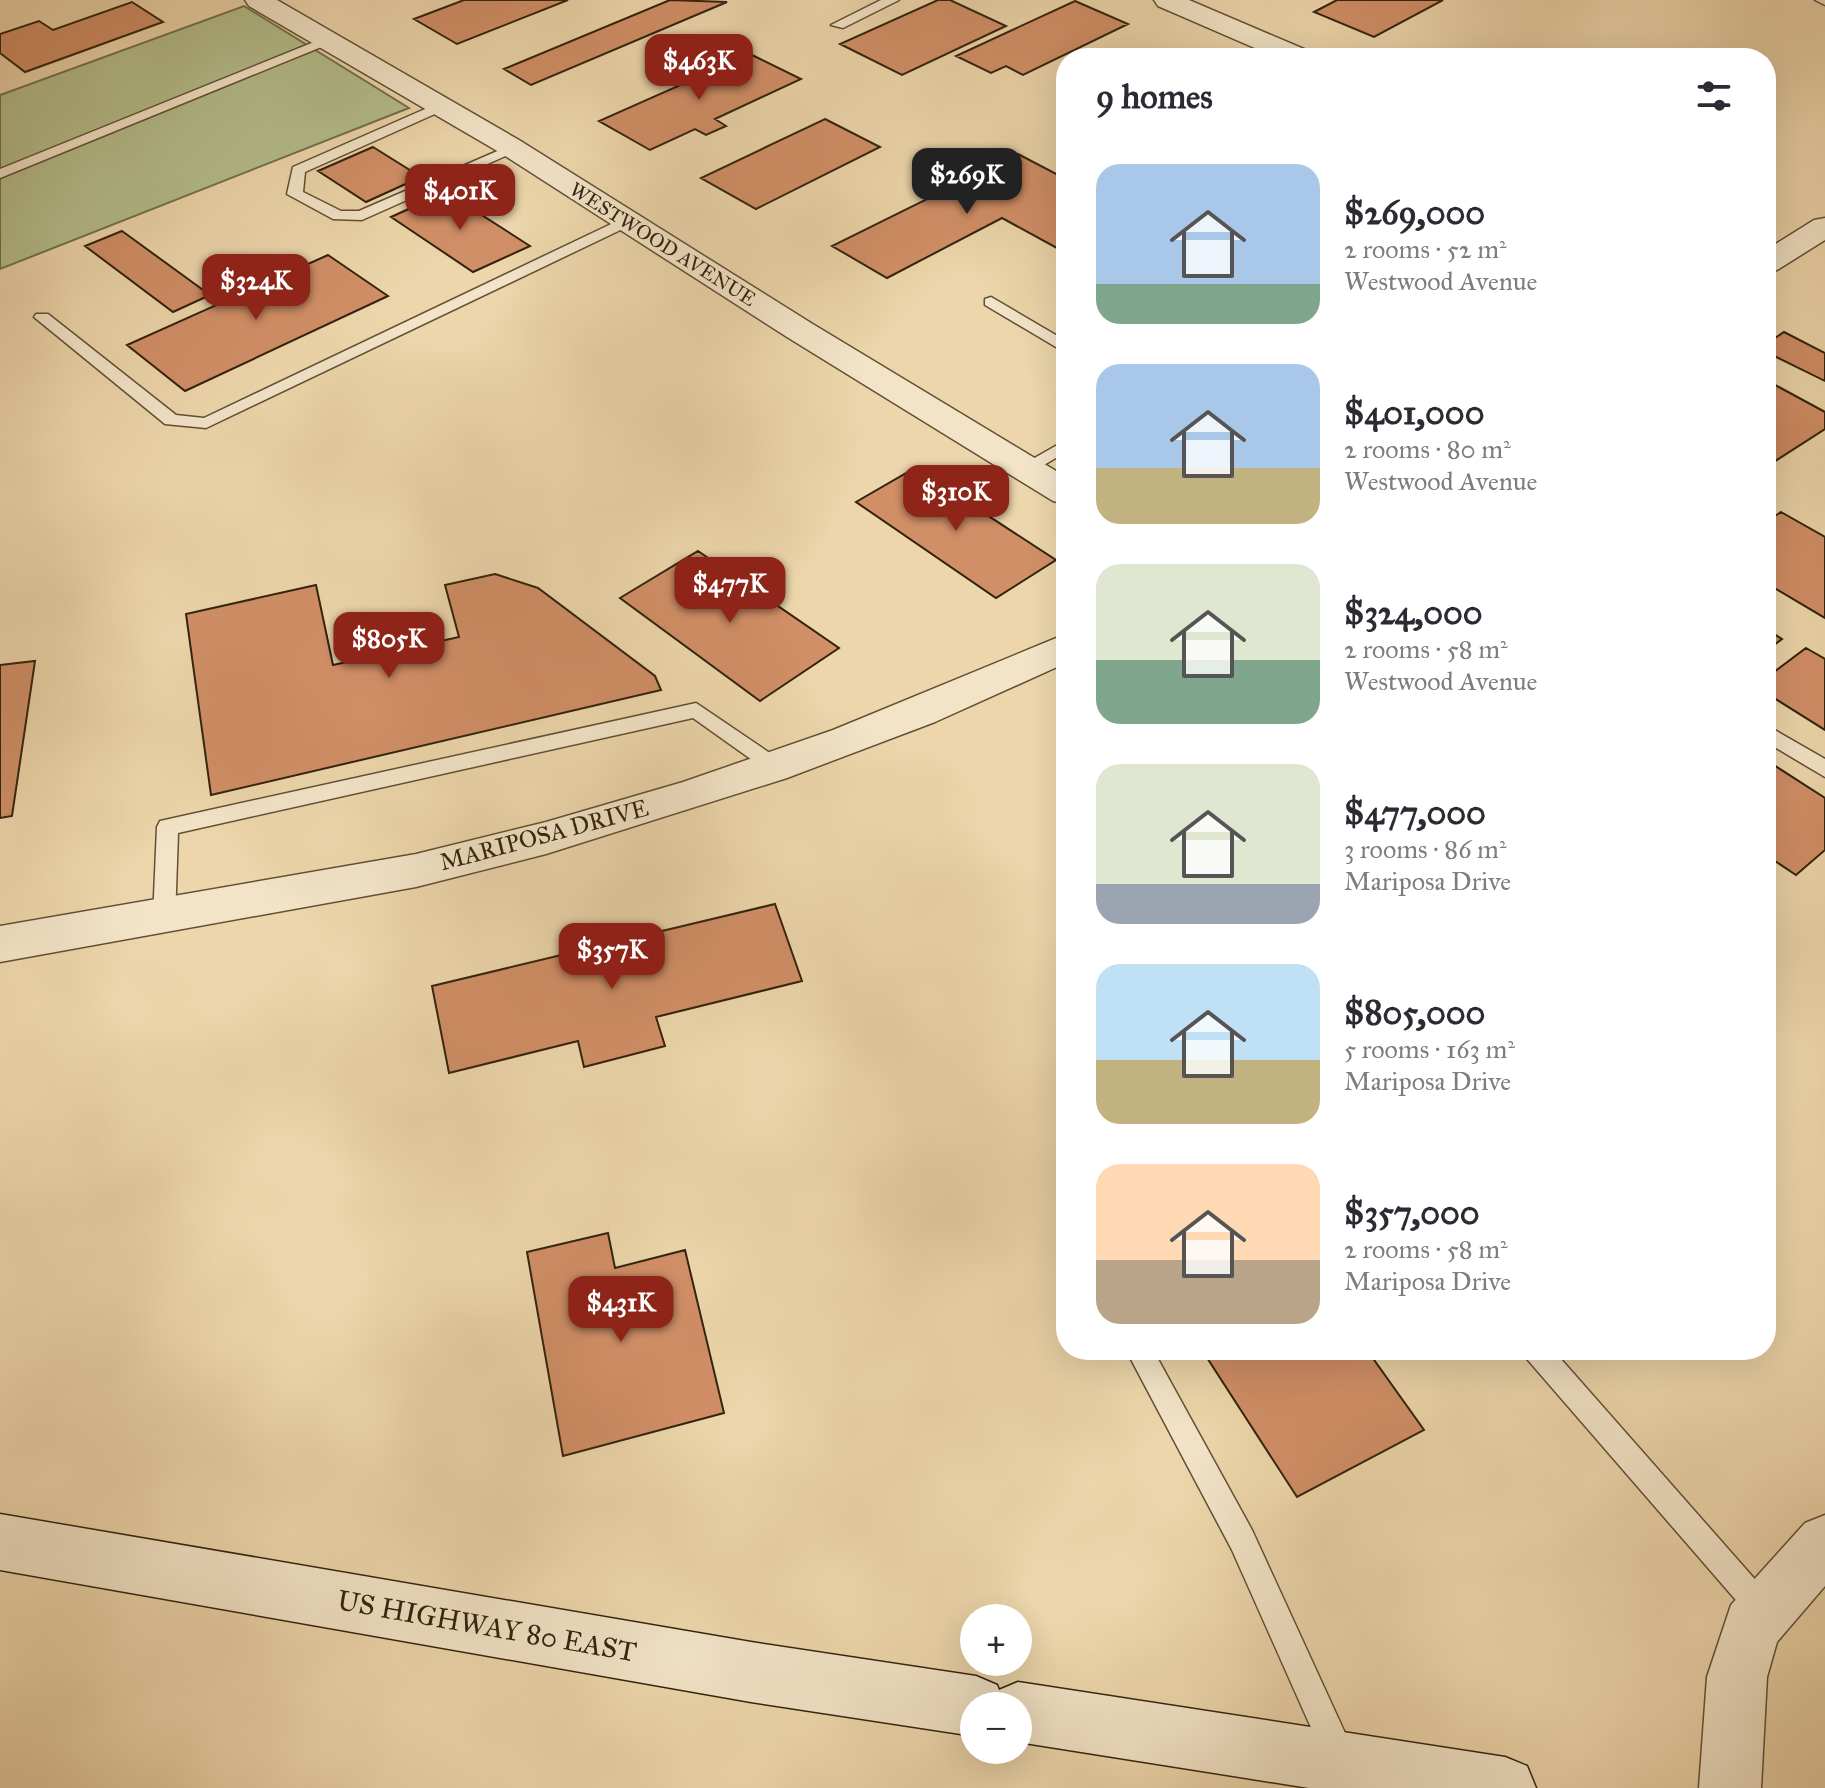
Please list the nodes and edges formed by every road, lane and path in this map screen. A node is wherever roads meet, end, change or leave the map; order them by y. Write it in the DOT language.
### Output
graph roads {
  1 [pos="258,0"];
  2 [pos="892,0"];
  3 [pos="1167,0"];
  4 [pos="838,25"];
  5 [pos="329,41"];
  6 [pos="1278,48"];
  7 [pos="441,106"];
  8 [pos="514,149"];
  9 [pos="0,174"];
  10 [pos="628,221"];
  11 [pos="1825,227"];
  12 [pos="1776,256"];
  13 [pos="991,302"];
  14 [pos="42,317"];
  15 [pos="1056,342"];
  16 [pos="1056,451"];
  17 [pos="1026,468"];
  18 [pos="1056,487"];
  19 [pos="1056,652"];
  20 [pos="1776,738"];
  21 [pos="776,767"];
  22 [pos="1825,769"];
  23 [pos="164,919"];
  24 [pos="0,944"];
  25 [pos="1144,1360"];
  26 [pos="1545,1360"];
  27 [pos="0,1542"];
  28 [pos="1825,1543"];
  29 [pos="1764,1611"];
  30 [pos="960,1704"];
  31 [pos="1032,1714"];
  32 [pos="1342,1762"];
  33 [pos="1505,1788"];
  34 [pos="1730,1788"];
  1 -- 5 [label="street, WESTWOOD AVENUE"];
  2 -- 4 [label="lane"];
  3 -- 6 [label="street"];
  5 -- 7 [label="street, WESTWOOD AVENUE"];
  5 -- 9 [label="lane"];
  7 -- 8 [label="street, WESTWOOD AVENUE"];
  7 -- 8 [label="lane"];
  8 -- 10 [label="street, WESTWOOD AVENUE"];
  10 -- 14 [label="lane"];
  10 -- 17 [label="street, WESTWOOD AVENUE"];
  11 -- 12 [label="street"];
  13 -- 15 [label="lane"];
  16 -- 17 [label="lane"];
  17 -- 18 [label="street, WESTWOOD AVENUE"];
  19 -- 21 [label="street, MARIPOSA DRIVE"];
  20 -- 22 [label="lane"];
  21 -- 23 [label="street, MARIPOSA DRIVE"];
  21 -- 23 [label="lane"];
  23 -- 24 [label="street, MARIPOSA DRIVE"];
  25 -- 32 [label="lane"];
  26 -- 29 [label="lane"];
  27 -- 30 [label="street, US HIGHWAY 80 EAST"];
  28 -- 29 [label="street"];
  29 -- 34 [label="street"];
  31 -- 32 [label="street"];
  32 -- 33 [label="street"];
}
